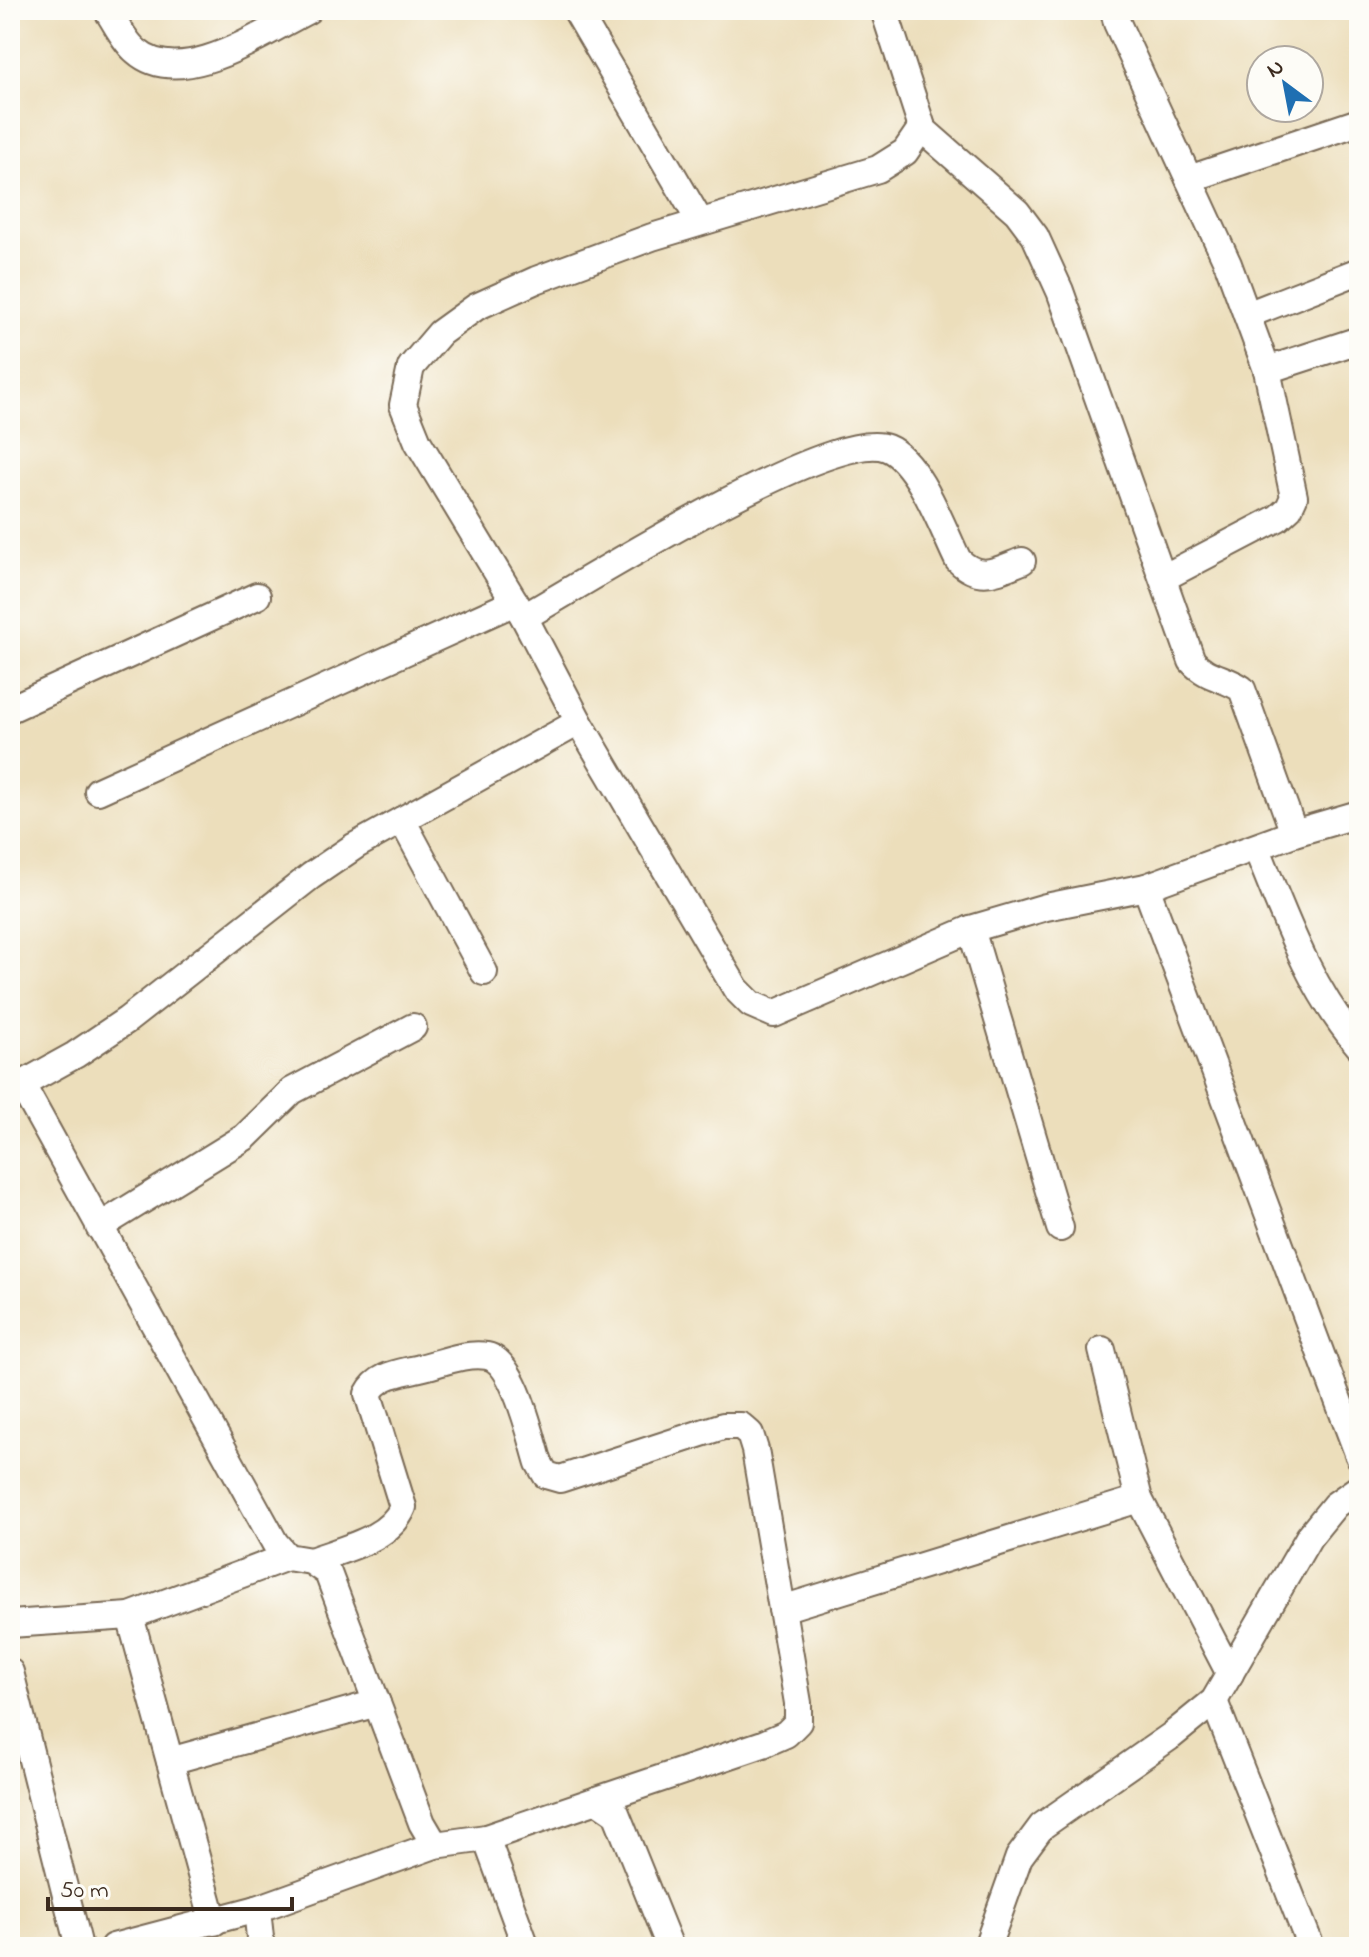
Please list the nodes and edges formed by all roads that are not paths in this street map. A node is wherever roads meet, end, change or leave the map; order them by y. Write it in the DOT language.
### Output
graph roads {
  1 [pos="107,10"];
  2 [pos="308,10"];
  3 [pos="576,10"];
  4 [pos="884,10"];
  5 [pos="1115,11"];
  6 [pos="1359,122"];
  7 [pos="920,127"];
  8 [pos="1189,179"];
  9 [pos="699,220"];
  10 [pos="1359,271"];
  11 [pos="1247,315"];
  12 [pos="1359,340"];
  13 [pos="1267,370"];
  14 [pos="1022,561"];
  15 [pos="1163,578"];
  16 [pos="257,596"];
  17 [pos="520,609"];
  18 [pos="10,709"];
  19 [pos="579,722"];
  20 [pos="98,791"];
  21 [pos="1359,814"];
  22 [pos="402,820"];
  23 [pos="1294,833"];
  24 [pos="1257,849"];
  25 [pos="1146,887"];
  26 [pos="971,929"];
  27 [pos="484,972"];
  28 [pos="413,1027"];
  29 [pos="1359,1046"];
  30 [pos="16,1089"];
  31 [pos="99,1227"];
  32 [pos="1060,1228"];
  33 [pos="1102,1350"];
  34 [pos="1359,1456"];
  35 [pos="1359,1488"];
  36 [pos="1139,1499"];
  37 [pos="299,1559"];
  38 [pos="782,1609"];
  39 [pos="130,1616"];
  40 [pos="10,1624"];
  41 [pos="10,1672"];
  42 [pos="1230,1674"];
  43 [pos="1214,1701"];
  44 [pos="377,1703"];
  45 [pos="170,1761"];
  46 [pos="597,1800"];
  47 [pos="486,1838"];
  48 [pos="435,1845"];
  49 [pos="257,1909"];
  50 [pos="214,1922"];
  51 [pos="79,1947"];
  52 [pos="113,1947"];
  53 [pos="261,1947"];
  54 [pos="526,1947"];
  55 [pos="670,1947"];
  56 [pos="987,1947"];
  57 [pos="1311,1947"];
  1 -- 2 [label="street"];
  3 -- 9 [label="street"];
  4 -- 7 [label="street"];
  5 -- 8 [label="street"];
  6 -- 8 [label="street"];
  7 -- 9 [label="street"];
  7 -- 15 [label="street"];
  8 -- 11 [label="street"];
  9 -- 17 [label="street"];
  10 -- 11 [label="street"];
  11 -- 13 [label="street"];
  12 -- 13 [label="street"];
  13 -- 15 [label="street"];
  14 -- 17 [label="street"];
  15 -- 23 [label="street"];
  16 -- 18 [label="street"];
  17 -- 19 [label="street"];
  17 -- 20 [label="street"];
  19 -- 22 [label="street"];
  19 -- 26 [label="street"];
  21 -- 23 [label="street"];
  22 -- 27 [label="street"];
  22 -- 30 [label="street"];
  23 -- 24 [label="street"];
  24 -- 25 [label="street"];
  24 -- 29 [label="street"];
  25 -- 26 [label="street"];
  25 -- 34 [label="street"];
  26 -- 32 [label="street"];
  28 -- 31 [label="street"];
  30 -- 31 [label="street"];
  31 -- 37 [label="street"];
  33 -- 36 [label="street"];
  35 -- 42 [label="street"];
  36 -- 38 [label="street"];
  36 -- 42 [label="street"];
  37 -- 38 [label="street"];
  37 -- 39 [label="street"];
  37 -- 44 [label="street"];
  38 -- 46 [label="street"];
  39 -- 40 [label="street"];
  39 -- 45 [label="street"];
  41 -- 51 [label="street"];
  42 -- 43 [label="street"];
  43 -- 56 [label="street"];
  43 -- 57 [label="street"];
  44 -- 45 [label="street"];
  44 -- 48 [label="street"];
  45 -- 50 [label="street"];
  46 -- 47 [label="street"];
  46 -- 55 [label="street"];
  47 -- 48 [label="street"];
  47 -- 54 [label="street"];
  48 -- 49 [label="street"];
  49 -- 50 [label="street"];
  49 -- 53 [label="street"];
  50 -- 52 [label="street"];
}
